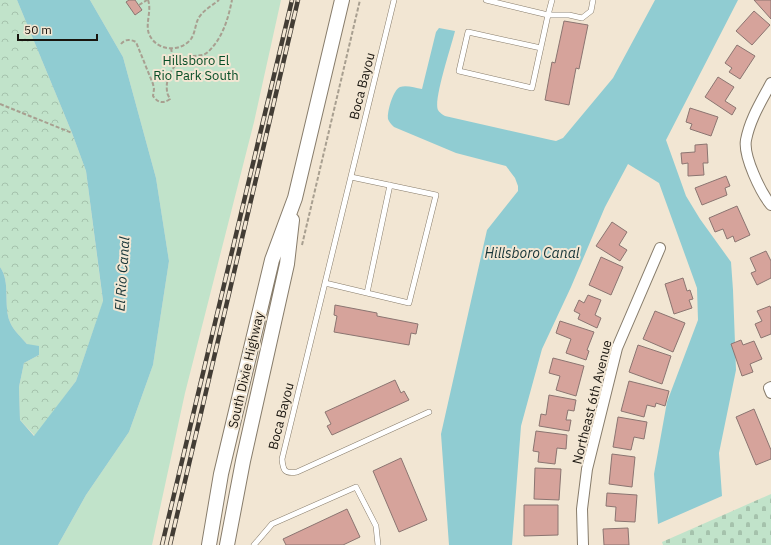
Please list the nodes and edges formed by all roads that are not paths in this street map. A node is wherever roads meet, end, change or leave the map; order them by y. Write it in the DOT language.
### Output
graph roads {
  1 [pos="342,0"];
  2 [pos="394,0"];
  3 [pos="486,0"];
  4 [pos="552,0"];
  5 [pos="593,0"];
  6 [pos="548,15"];
  7 [pos="541,48"];
  8 [pos="771,83"];
  9 [pos="351,177"];
  10 [pos="390,185"];
  11 [pos="294,198"];
  12 [pos="771,205"];
  13 [pos="660,248"];
  14 [pos="325,283"];
  15 [pos="367,293"];
  16 [pos="430,412"];
  17 [pos="209,545"];
  18 [pos="227,545"];
  19 [pos="254,545"];
  20 [pos="378,545"];
  21 [pos="583,545"];
  1 -- 11 [label="main road, South Dixie Highway"];
  2 -- 9 [label="lane, Boca Bayou"];
  3 -- 6 [label="lane"];
  4 -- 6 [label="lane"];
  5 -- 6 [label="lane"];
  6 -- 7 [label="lane"];
  7 -- 7 [label="lane"];
  8 -- 12 [label="street"];
  9 -- 10 [label="lane"];
  9 -- 14 [label="lane, Boca Bayou"];
  10 -- 15 [label="lane"];
  10 -- 15 [label="lane"];
  11 -- 17 [label="main road, South Dixie Highway"];
  11 -- 18 [label="main road, South Dixie Highway"];
  13 -- 21 [label="street, Northeast 6th Avenue"];
  14 -- 15 [label="lane"];
  14 -- 16 [label="lane, Boca Bayou"];
  19 -- 20 [label="lane"];
}
